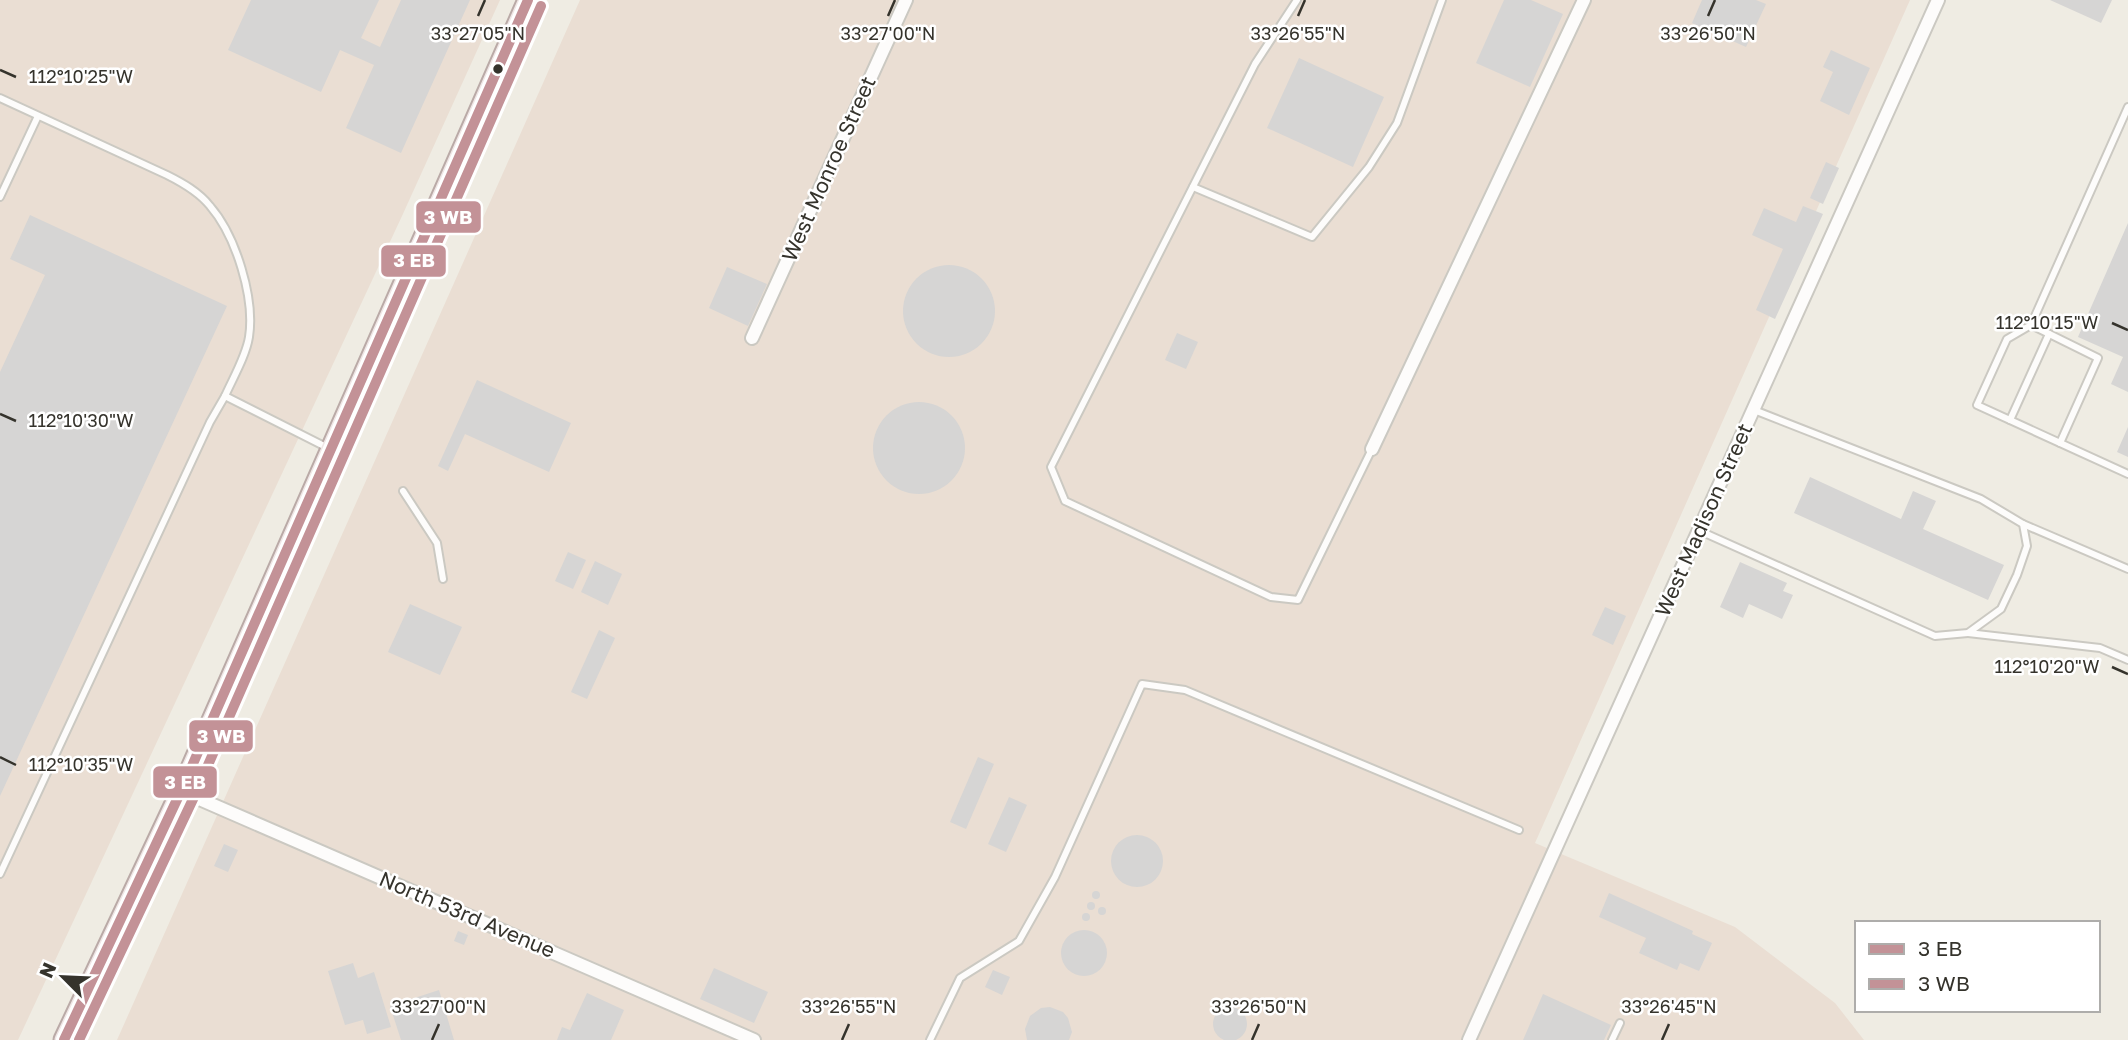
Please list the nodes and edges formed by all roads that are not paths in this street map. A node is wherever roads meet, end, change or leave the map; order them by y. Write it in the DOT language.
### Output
graph roads {
  1 [pos="528,0"];
  2 [pos="906,0"];
  3 [pos="1297,0"];
  4 [pos="1442,0"];
  5 [pos="1584,0"];
  6 [pos="1938,0"];
  7 [pos="0,98"];
  8 [pos="2128,107"];
  9 [pos="38,116"];
  10 [pos="1193,187"];
  11 [pos="0,197"];
  12 [pos="2031,325"];
  13 [pos="2049,334"];
  14 [pos="752,338"];
  15 [pos="225,396"];
  16 [pos="1754,410"];
  17 [pos="2010,420"];
  18 [pos="2060,443"];
  19 [pos="331,449"];
  20 [pos="1372,449"];
  21 [pos="2128,474"];
  22 [pos="403,491"];
  23 [pos="2023,524"];
  24 [pos="1699,531"];
  25 [pos="2128,569"];
  26 [pos="443,579"];
  27 [pos="1968,634"];
  28 [pos="2128,660"];
  29 [pos="181,791"];
  30 [pos="1519,830"];
  31 [pos="0,874"];
  32 [pos="1620,1023"];
  33 [pos="64,1040"];
  34 [pos="754,1040"];
  35 [pos="930,1040"];
  36 [pos="1469,1040"];
  37 [pos="1612,1040"];
  1 -- 19 [label="main road"];
  2 -- 14 [label="street, West Monroe Street"];
  3 -- 10 [label="lane"];
  4 -- 10 [label="lane"];
  5 -- 20 [label="street"];
  6 -- 16 [label="street, West Madison Street"];
  7 -- 9 [label="lane"];
  8 -- 12 [label="lane"];
  9 -- 11 [label="lane"];
  9 -- 15 [label="lane"];
  10 -- 20 [label="lane"];
  12 -- 13 [label="lane"];
  12 -- 17 [label="lane"];
  13 -- 17 [label="lane"];
  13 -- 18 [label="lane"];
  15 -- 19 [label="lane"];
  15 -- 31 [label="lane"];
  16 -- 23 [label="lane"];
  16 -- 24 [label="street, West Madison Street"];
  17 -- 18 [label="lane"];
  18 -- 21 [label="lane"];
  19 -- 29 [label="main road"];
  22 -- 26 [label="lane"];
  23 -- 25 [label="lane"];
  23 -- 27 [label="lane"];
  24 -- 27 [label="lane"];
  24 -- 36 [label="street, West Madison Street"];
  27 -- 28 [label="lane"];
  29 -- 33 [label="main road"];
  29 -- 34 [label="street, North 53rd Avenue"];
  30 -- 35 [label="lane"];
  32 -- 37 [label="lane"];
}
